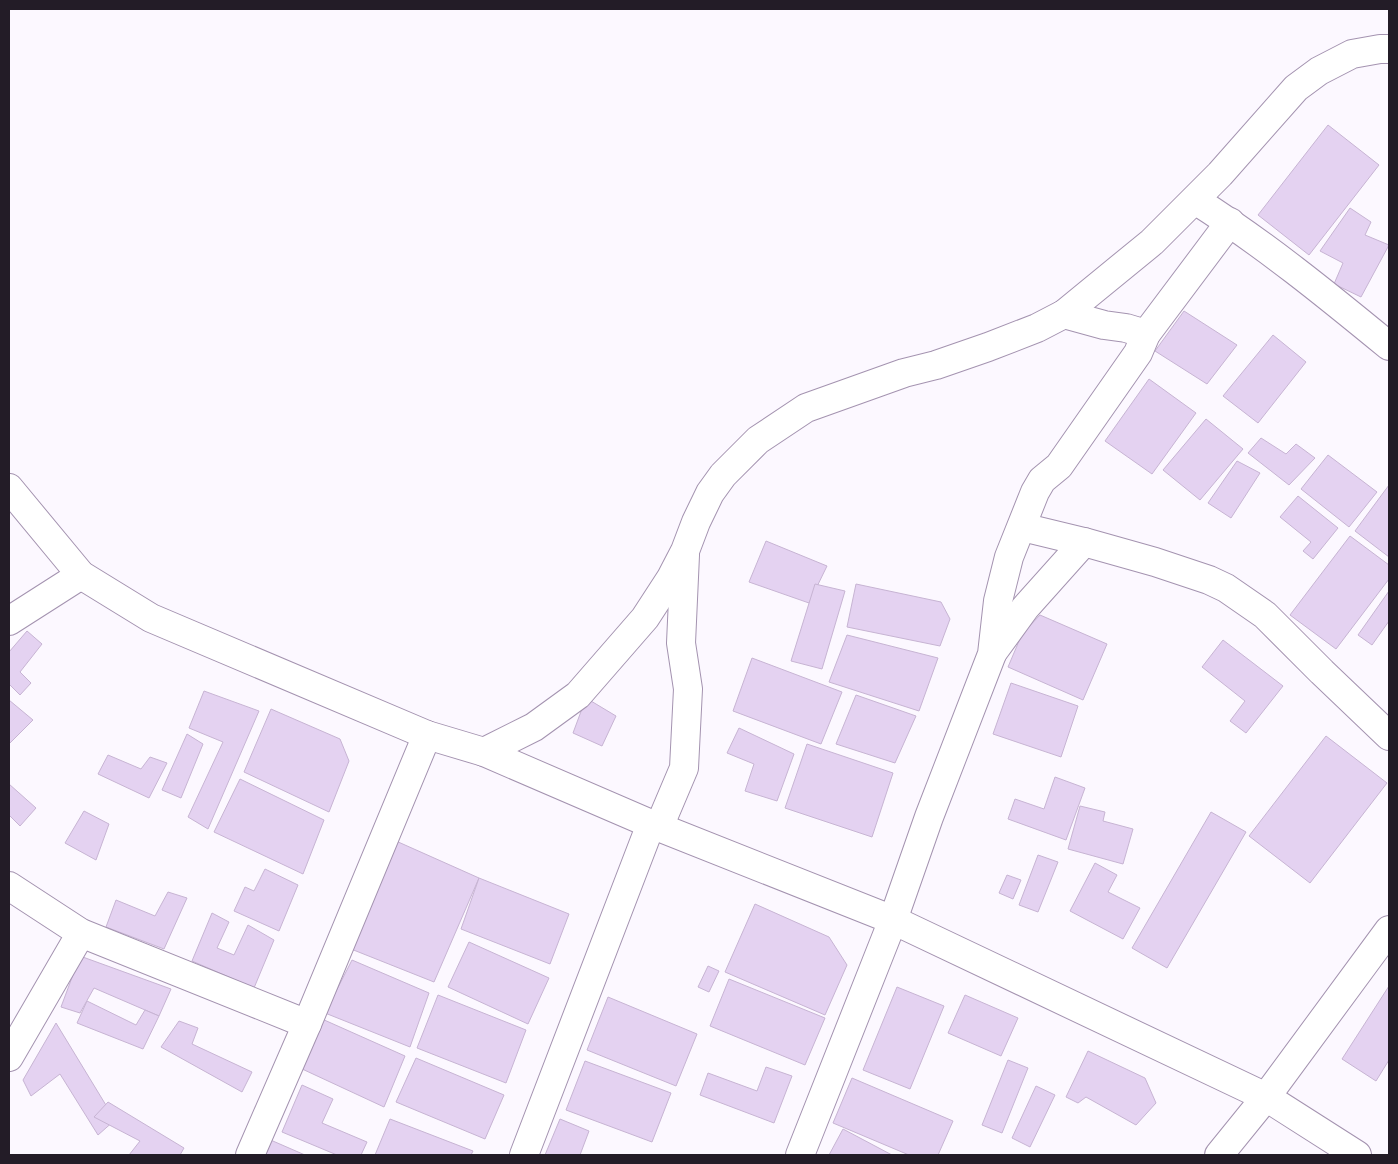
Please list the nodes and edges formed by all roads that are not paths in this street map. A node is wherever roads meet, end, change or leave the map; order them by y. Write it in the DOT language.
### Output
graph roads {
  1 [pos="1389,49"];
  2 [pos="1194,200"];
  3 [pos="1230,222"];
  4 [pos="1064,314"];
  5 [pos="1146,334"];
  6 [pos="1389,346"];
  7 [pos="9,488"];
  8 [pos="1022,527"];
  9 [pos="1084,542"];
  10 [pos="686,551"];
  11 [pos="81,575"];
  12 [pos="9,621"];
  13 [pos="992,654"];
  14 [pos="426,735"];
  15 [pos="1389,736"];
  16 [pos="484,752"];
  17 [pos="655,826"];
  18 [pos="9,886"];
  19 [pos="893,920"];
  20 [pos="1389,930"];
  21 [pos="81,933"];
  22 [pos="307,1024"];
  23 [pos="9,1057"];
  24 [pos="1266,1097"];
  25 [pos="250,1155"];
  26 [pos="524,1155"];
  27 [pos="800,1155"];
  28 [pos="1219,1155"];
  29 [pos="1357,1155"];
  1 -- 2 [label="street"];
  2 -- 3 [label="street"];
  2 -- 4 [label="street"];
  3 -- 5 [label="street"];
  3 -- 6 [label="street"];
  4 -- 5 [label="street"];
  4 -- 10 [label="street"];
  5 -- 8 [label="street"];
  7 -- 11 [label="street"];
  8 -- 9 [label="street"];
  8 -- 13 [label="street"];
  9 -- 13 [label="street"];
  9 -- 15 [label="street"];
  10 -- 16 [label="street"];
  10 -- 17 [label="street"];
  11 -- 12 [label="street"];
  11 -- 14 [label="street"];
  13 -- 19 [label="street"];
  14 -- 16 [label="street"];
  14 -- 22 [label="street"];
  16 -- 17 [label="street"];
  17 -- 19 [label="street"];
  17 -- 26 [label="street"];
  18 -- 21 [label="street"];
  19 -- 24 [label="street"];
  19 -- 27 [label="street"];
  20 -- 24 [label="street"];
  21 -- 22 [label="street"];
  21 -- 23 [label="street"];
  22 -- 25 [label="street"];
  24 -- 28 [label="street"];
  24 -- 29 [label="street"];
}
